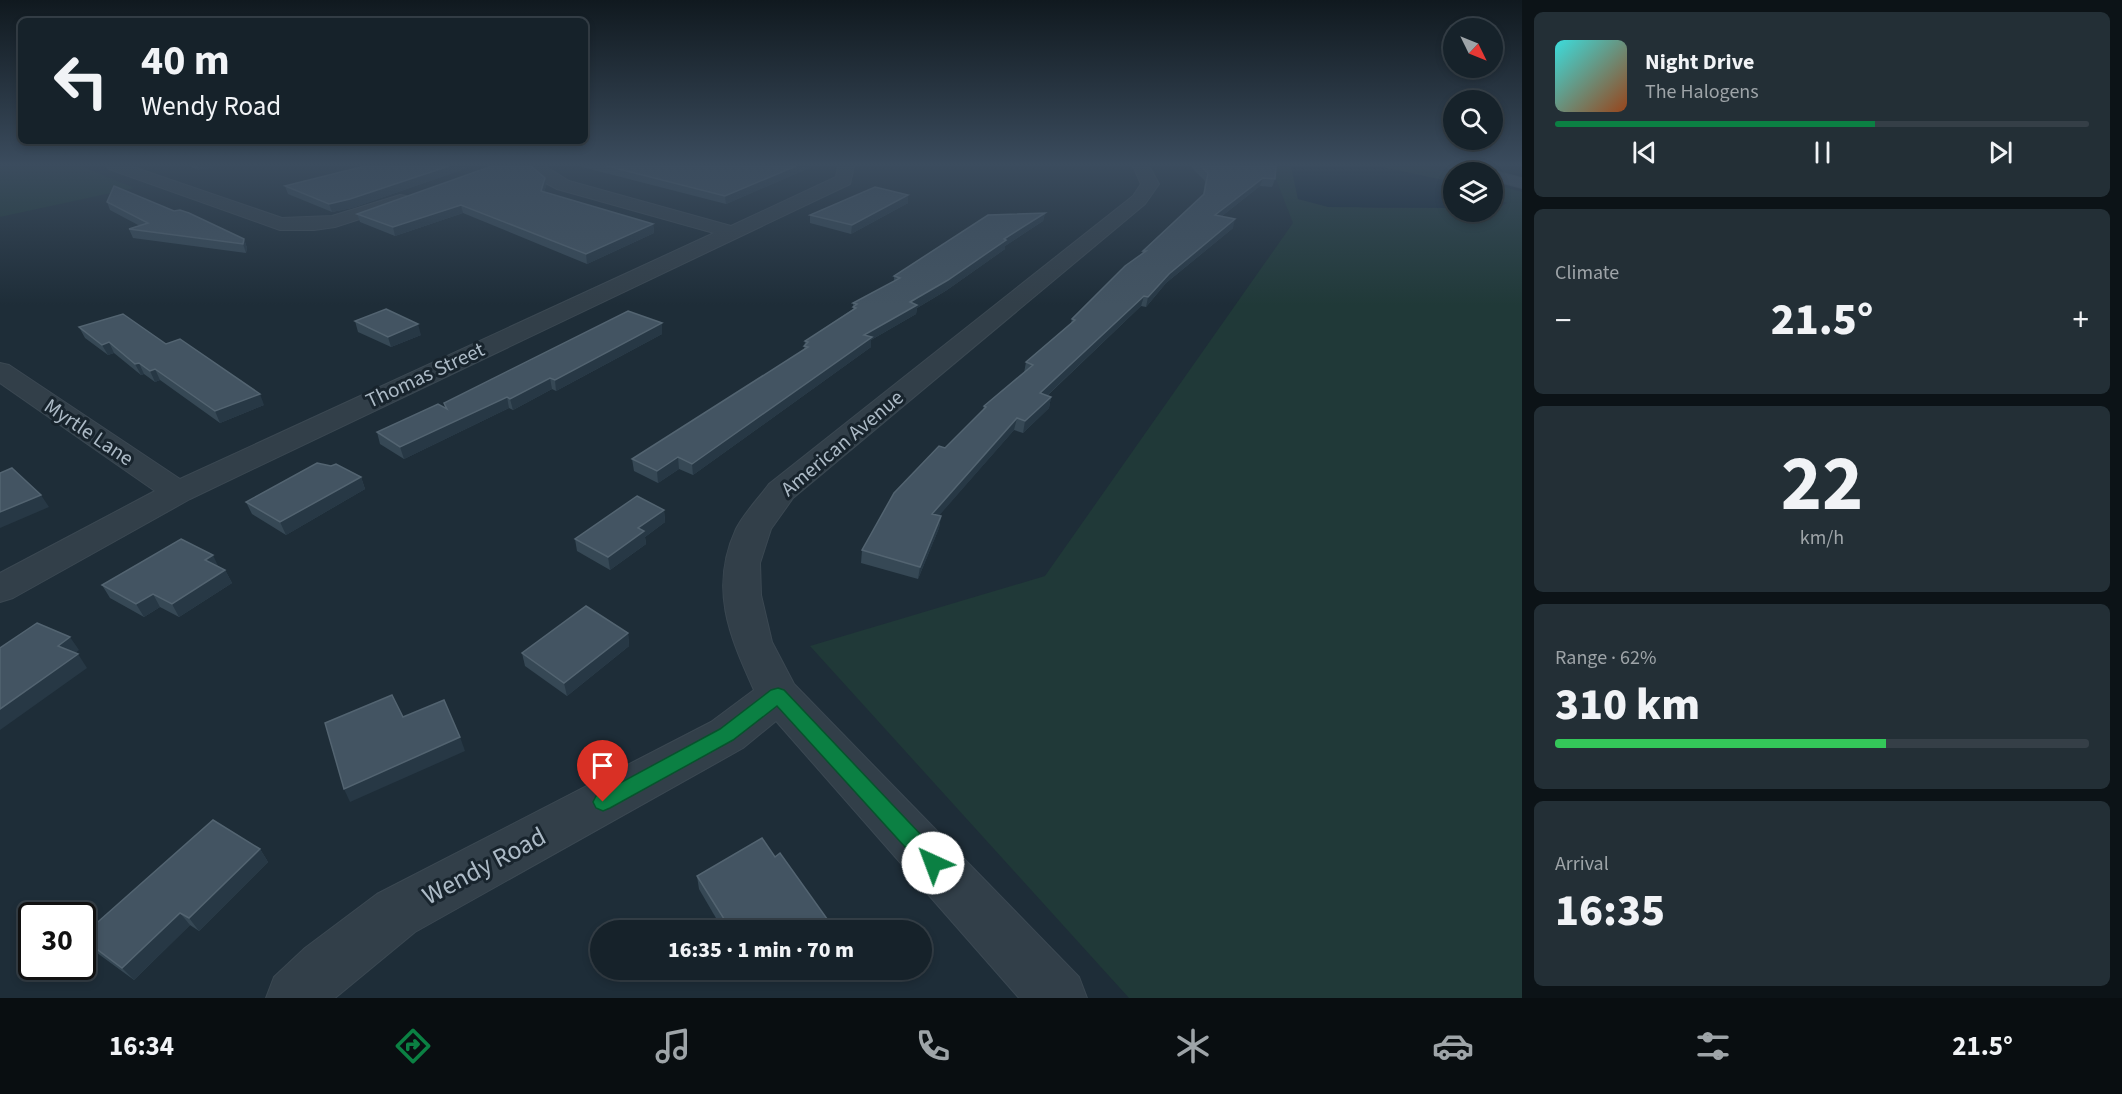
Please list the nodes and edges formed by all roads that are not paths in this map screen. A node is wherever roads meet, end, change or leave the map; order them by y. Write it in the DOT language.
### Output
graph roads {
  1 [pos="247,213"];
  2 [pos="365,213"];
  3 [pos="662,213"];
  4 [pos="773,213"];
  5 [pos="1124,213"];
  6 [pos="731,232"];
  7 [pos="0,371"];
  8 [pos="178,492"];
  9 [pos="0,589"];
  10 [pos="778,695"];
  11 [pos="295,998"];
  12 [pos="1058,998"];
  1 -- 2 [label="street"];
  3 -- 6 [label="street"];
  4 -- 6 [label="street, Thomas Street"];
  5 -- 10 [label="street, American Avenue"];
  6 -- 8 [label="street, Thomas Street"];
  7 -- 8 [label="street, Myrtle Lane"];
  8 -- 9 [label="street, Thomas Street"];
  10 -- 11 [label="street, Wendy Road"];
  10 -- 12 [label="street, American Avenue"];
}
